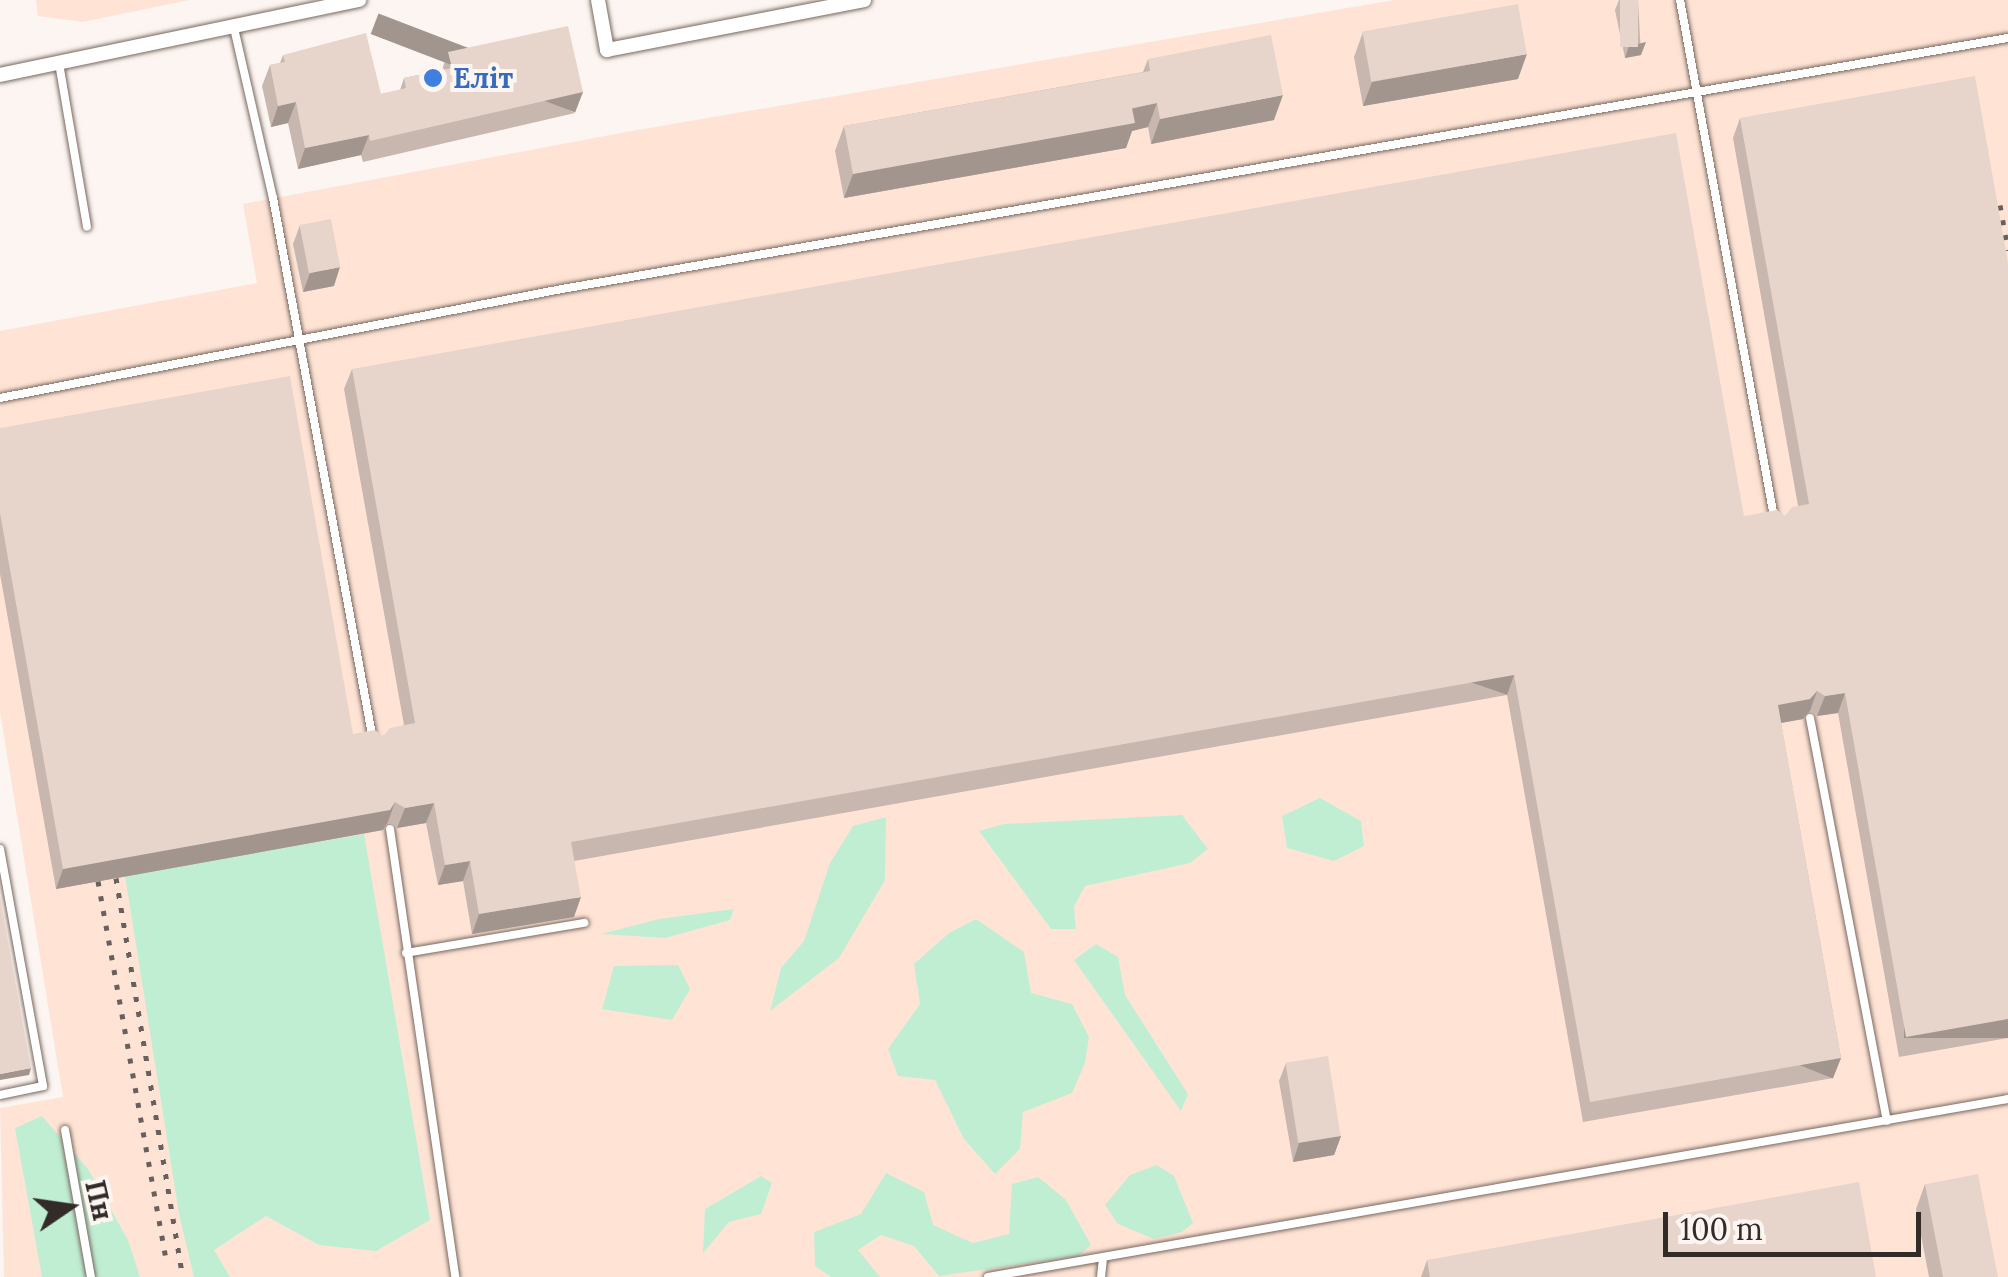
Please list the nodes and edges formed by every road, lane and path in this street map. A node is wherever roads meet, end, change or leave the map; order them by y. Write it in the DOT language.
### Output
graph roads {
  1 [pos="359,0"];
  2 [pos="598,0"];
  3 [pos="864,0"];
  4 [pos="1680,0"];
  5 [pos="234,28"];
  6 [pos="2008,38"];
  7 [pos="59,64"];
  8 [pos="0,75"];
  9 [pos="1696,91"];
  10 [pos="87,226"];
  11 [pos="300,337"];
  12 [pos="0,398"];
  13 [pos="1777,529"];
  14 [pos="1810,718"];
  15 [pos="375,749"];
  16 [pos="390,829"];
  17 [pos="0,849"];
  18 [pos="584,923"];
  19 [pos="406,953"];
  20 [pos="0,1094"];
  21 [pos="2008,1099"];
  22 [pos="1887,1121"];
  23 [pos="65,1130"];
  24 [pos="1103,1259"];
  25 [pos="91,1277"];
  26 [pos="455,1277"];
  27 [pos="988,1277"];
  28 [pos="1101,1277"];
  1 -- 5 [label="street"];
  2 -- 3 [label="street"];
  4 -- 9 [label="lane"];
  5 -- 7 [label="street"];
  5 -- 11 [label="lane"];
  6 -- 9 [label="lane"];
  7 -- 8 [label="street"];
  7 -- 10 [label="lane"];
  9 -- 11 [label="lane"];
  9 -- 13 [label="lane"];
  11 -- 12 [label="lane"];
  11 -- 15 [label="lane"];
  14 -- 22 [label="lane"];
  16 -- 19 [label="lane"];
  17 -- 20 [label="lane"];
  18 -- 19 [label="lane"];
  19 -- 26 [label="lane"];
  21 -- 22 [label="lane"];
  22 -- 24 [label="lane"];
  23 -- 25 [label="lane"];
  24 -- 27 [label="lane"];
  24 -- 28 [label="lane"];
}
